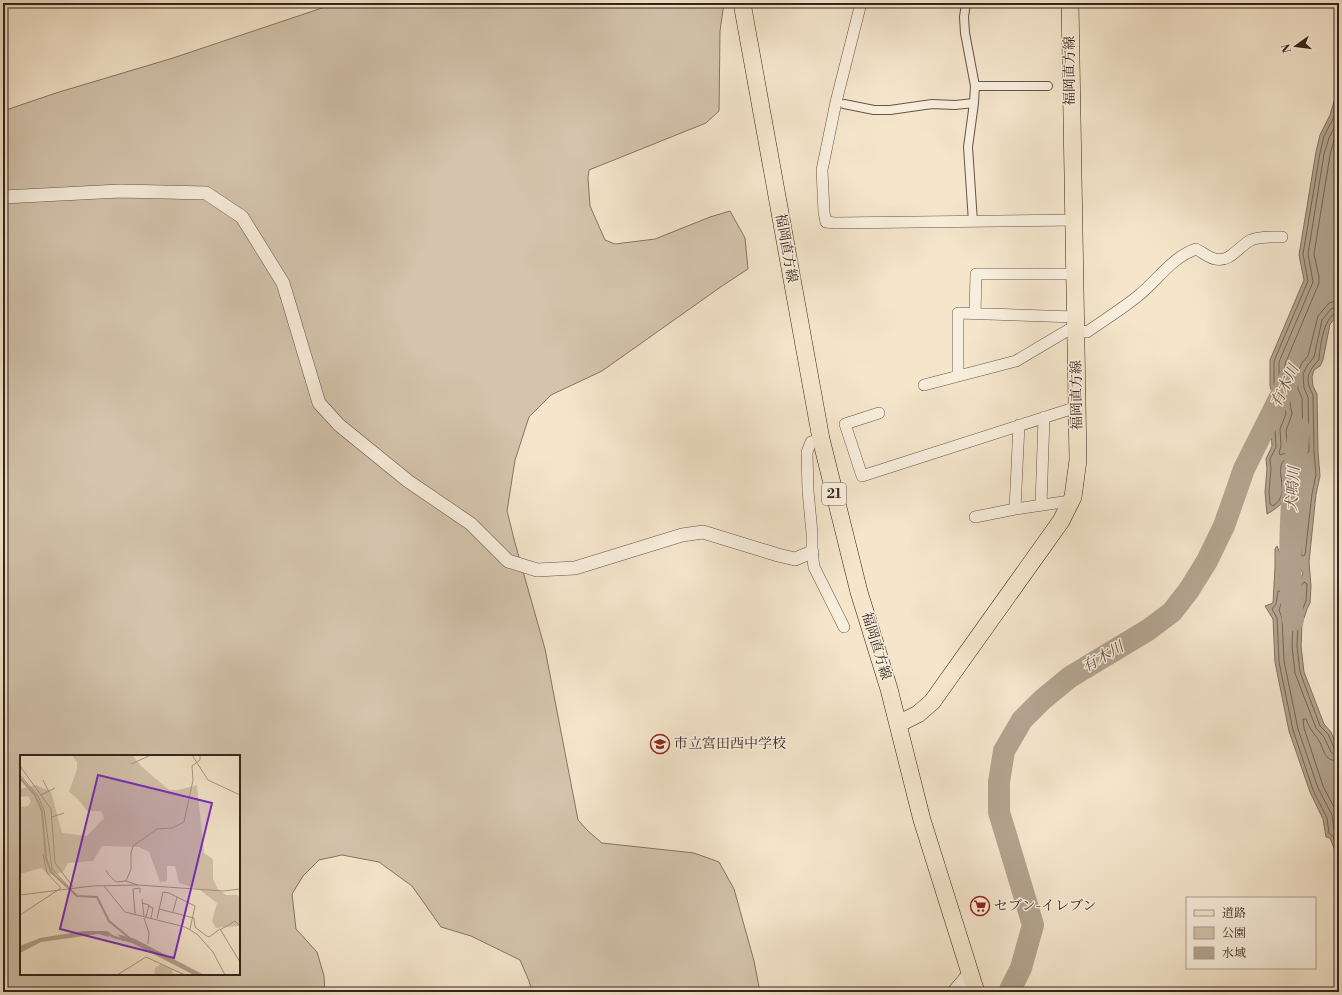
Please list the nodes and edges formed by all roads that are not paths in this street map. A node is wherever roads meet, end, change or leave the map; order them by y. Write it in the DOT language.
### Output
graph roads {
  1 [pos="742,3"];
  2 [pos="861,3"];
  3 [pos="966,3"];
  4 [pos="1070,3"];
  5 [pos="975,86"];
  6 [pos="1048,86"];
  7 [pos="840,103"];
  8 [pos="974,103"];
  9 [pos="3,197"];
  10 [pos="1073,220"];
  11 [pos="973,222"];
  12 [pos="1282,237"];
  13 [pos="1074,274"];
  14 [pos="974,314"];
  15 [pos="1075,325"];
  16 [pos="958,376"];
  17 [pos="924,385"];
  18 [pos="1077,407"];
  19 [pos="879,413"];
  20 [pos="1044,417"];
  21 [pos="1018,425"];
  22 [pos="821,439"];
  23 [pos="1070,501"];
  24 [pos="1041,505"];
  25 [pos="1014,509"];
  26 [pos="975,517"];
  27 [pos="812,552"];
  28 [pos="844,627"];
  29 [pos="898,724"];
  30 [pos="970,974"];
  31 [pos="956,992"];
  32 [pos="976,992"];
  1 -- 22 [label="main road, 福岡直方線 / 21"];
  2 -- 7 [label="street"];
  3 -- 5 [label="street"];
  4 -- 10 [label="main road, 福岡直方線"];
  5 -- 6 [label="street"];
  5 -- 8 [label="street"];
  7 -- 8 [label="street"];
  7 -- 11 [label="street"];
  8 -- 11 [label="street"];
  9 -- 27 [label="street"];
  10 -- 11 [label="street"];
  10 -- 13 [label="main road, 福岡直方線"];
  12 -- 15 [label="street"];
  13 -- 14 [label="street"];
  13 -- 15 [label="main road, 福岡直方線"];
  14 -- 15 [label="street"];
  14 -- 16 [label="street"];
  15 -- 16 [label="street"];
  15 -- 18 [label="main road, 福岡直方線"];
  16 -- 17 [label="street"];
  18 -- 20 [label="street"];
  18 -- 23 [label="main road, 福岡直方線"];
  19 -- 21 [label="street"];
  20 -- 21 [label="street"];
  20 -- 24 [label="street"];
  21 -- 25 [label="street"];
  22 -- 27 [label="street"];
  22 -- 29 [label="main road, 福岡直方線 / 21"];
  23 -- 24 [label="street"];
  23 -- 29 [label="main road, 福岡直方線"];
  24 -- 25 [label="street"];
  25 -- 26 [label="street"];
  27 -- 28 [label="street"];
  29 -- 30 [label="main road, 福岡直方線 / 21"];
  30 -- 31 [label="main road"];
  30 -- 32 [label="main road, 福岡直方線 / 21"];
}
